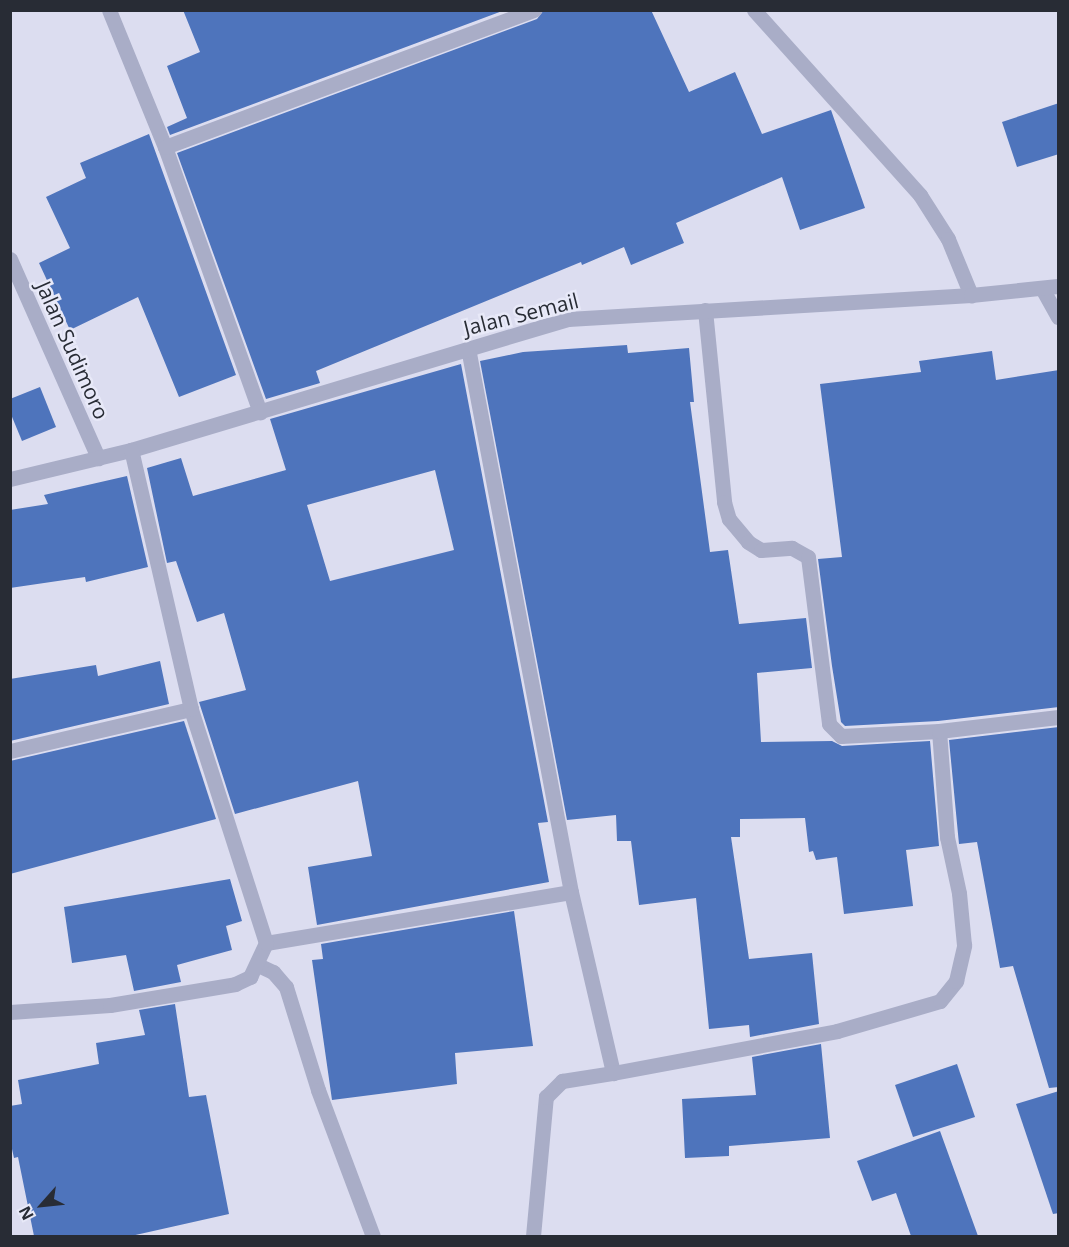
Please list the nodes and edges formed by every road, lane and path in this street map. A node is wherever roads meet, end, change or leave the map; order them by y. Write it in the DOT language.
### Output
graph roads {
  1 [pos="109,10"];
  2 [pos="534,10"];
  3 [pos="754,10"];
  4 [pos="165,147"];
  5 [pos="10,259"];
  6 [pos="1059,286"];
  7 [pos="1043,291"];
  8 [pos="971,296"];
  9 [pos="705,310"];
  10 [pos="1059,317"];
  11 [pos="468,348"];
  12 [pos="260,412"];
  13 [pos="131,450"];
  14 [pos="98,458"];
  15 [pos="10,479"];
  16 [pos="191,709"];
  17 [pos="1059,717"];
  18 [pos="939,732"];
  19 [pos="10,751"];
  20 [pos="571,892"];
  21 [pos="266,943"];
  22 [pos="258,965"];
  23 [pos="10,1012"];
  24 [pos="612,1073"];
  25 [pos="373,1236"];
  26 [pos="533,1236"];
  1 -- 4 [label="street"];
  2 -- 4 [label="street"];
  3 -- 8 [label="street"];
  4 -- 12 [label="street"];
  5 -- 14 [label="street, Jalan Sudimoro"];
  6 -- 7 [label="street, Jalan Semail"];
  7 -- 8 [label="street, Jalan Semail"];
  7 -- 10 [label="street"];
  8 -- 9 [label="street, Jalan Semail"];
  9 -- 11 [label="street, Jalan Semail"];
  9 -- 18 [label="street"];
  11 -- 12 [label="street, Jalan Semail"];
  11 -- 20 [label="street"];
  12 -- 13 [label="street, Jalan Semail"];
  13 -- 14 [label="street, Jalan Semail"];
  13 -- 16 [label="street"];
  14 -- 15 [label="street, Jalan Semail"];
  16 -- 19 [label="street"];
  16 -- 21 [label="street"];
  17 -- 18 [label="street"];
  18 -- 24 [label="street"];
  20 -- 21 [label="street"];
  20 -- 24 [label="street"];
  21 -- 22 [label="street"];
  22 -- 23 [label="street"];
  22 -- 25 [label="street"];
  24 -- 26 [label="street"];
}
